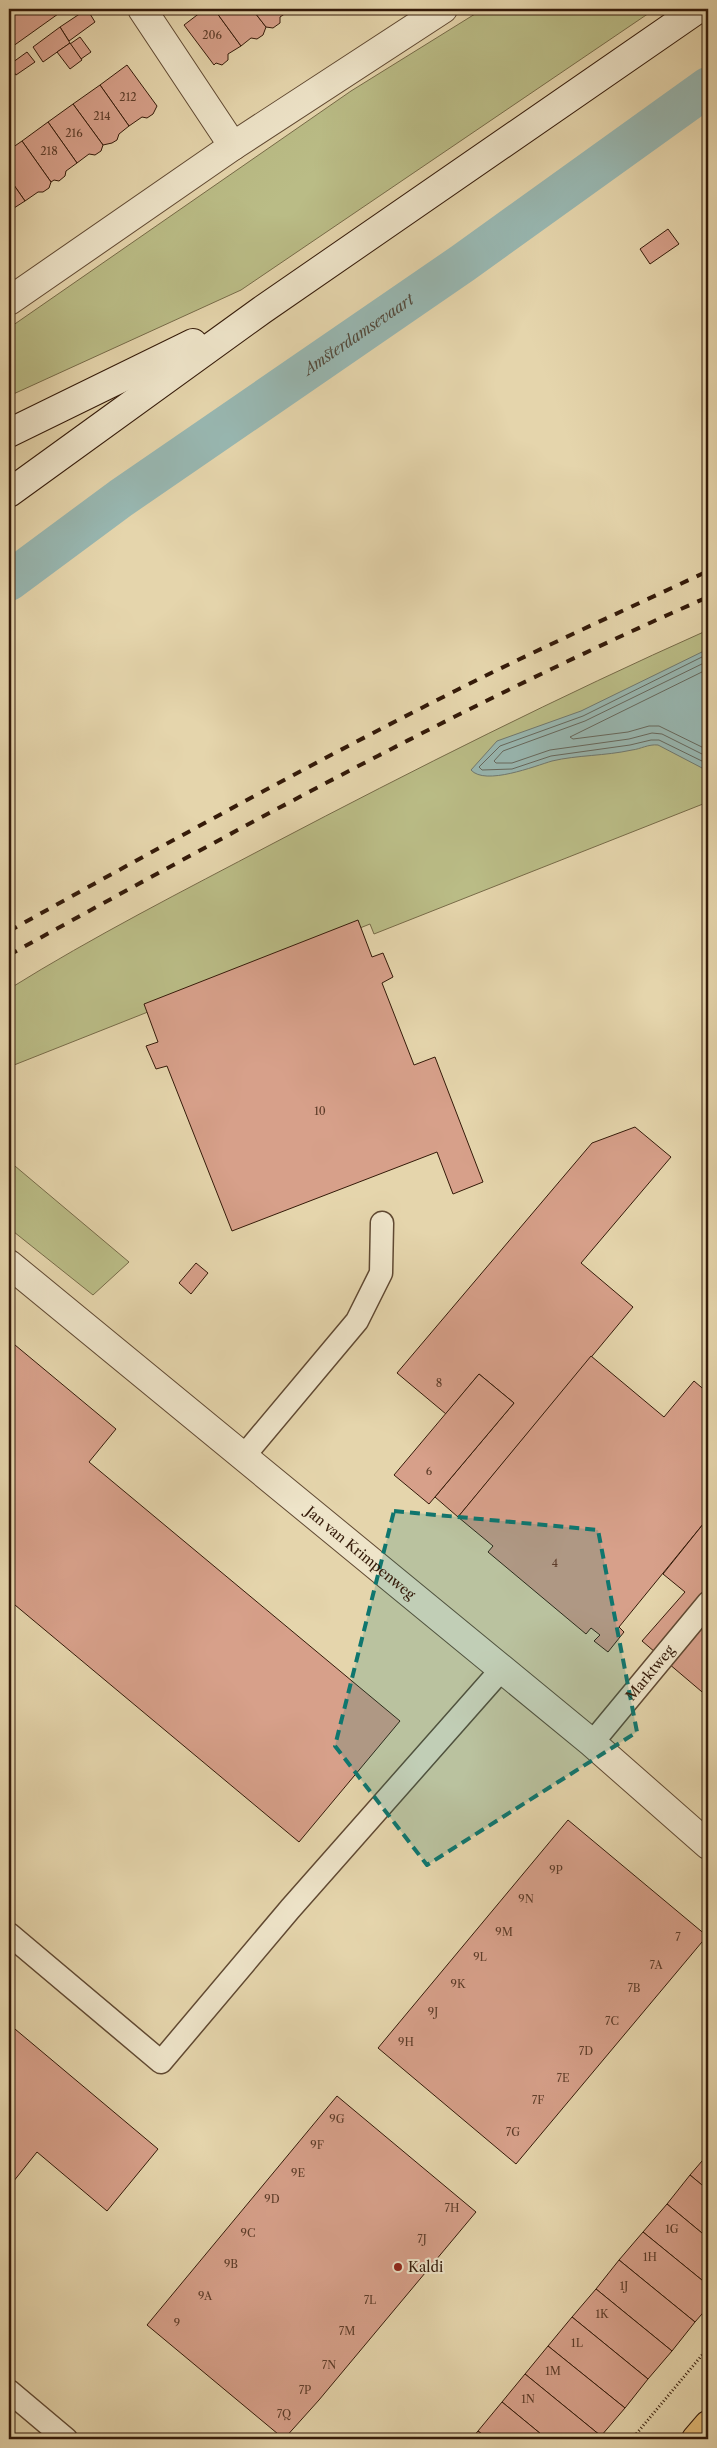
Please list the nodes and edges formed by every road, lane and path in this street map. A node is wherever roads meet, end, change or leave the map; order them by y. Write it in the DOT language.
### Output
graph roads {
  1 [pos="142,9"];
  2 [pos="443,9"];
  3 [pos="698,9"];
  4 [pos="233,146"];
  5 [pos="9,301"];
  6 [pos="262,310"];
  7 [pos="9,433"];
  8 [pos="9,493"];
  9 [pos="382,1224"];
  10 [pos="9,1264"];
  11 [pos="243,1457"];
  12 [pos="708,1603"];
  13 [pos="501,1670"];
  14 [pos="592,1743"];
  15 [pos="708,1846"];
  16 [pos="9,1934"];
  17 [pos="708,2348"];
  18 [pos="9,2391"];
  19 [pos="708,2425"];
  20 [pos="66,2439"];
  21 [pos="632,2439"];
  22 [pos="696,2439"];
  1 -- 4 [label="street"];
  2 -- 4 [label="street"];
  3 -- 6 [label="street"];
  4 -- 5 [label="street"];
  6 -- 7 [label="street"];
  6 -- 8 [label="street"];
  9 -- 11 [label="lane"];
  10 -- 11 [label="street, Jan van Krimpenweg"];
  11 -- 13 [label="street, Jan van Krimpenweg"];
  12 -- 14 [label="lane, Marktweg"];
  13 -- 14 [label="street, Jan van Krimpenweg"];
  13 -- 16 [label="lane"];
  14 -- 15 [label="street, Jan van Krimpenweg"];
  17 -- 21 [label="path"];
  18 -- 20 [label="lane"];
  19 -- 22 [label="main road"];
}
